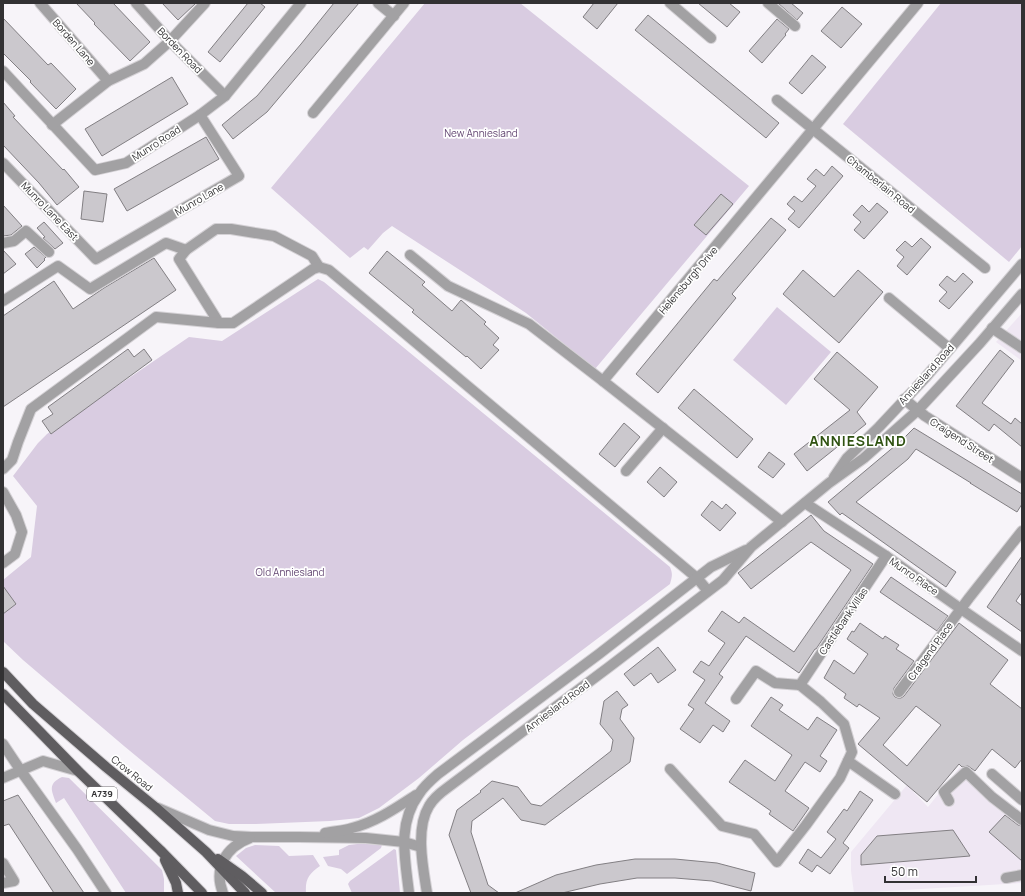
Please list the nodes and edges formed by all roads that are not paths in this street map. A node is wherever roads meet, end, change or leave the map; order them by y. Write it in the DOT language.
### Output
graph roads {
  1 [pos="40,3"];
  2 [pos="136,3"];
  3 [pos="205,3"];
  4 [pos="301,3"];
  5 [pos="378,3"];
  6 [pos="404,3"];
  7 [pos="670,3"];
  8 [pos="768,3"];
  9 [pos="918,3"];
  10 [pos="394,16"];
  11 [pos="795,26"];
  12 [pos="711,38"];
  13 [pos="170,41"];
  14 [pos="3,71"];
  15 [pos="108,81"];
  16 [pos="225,96"];
  17 [pos="777,100"];
  18 [pos="313,112"];
  19 [pos="200,115"];
  20 [pos="52,125"];
  21 [pos="813,130"];
  22 [pos="3,163"];
  23 [pos="3,243"];
  24 [pos="186,250"];
  25 [pos="49,252"];
  26 [pos="410,255"];
  27 [pos="96,259"];
  28 [pos="1022,264"];
  29 [pos="319,267"];
  30 [pos="985,268"];
  31 [pos="1022,294"];
  32 [pos="889,298"];
  33 [pos="3,301"];
  34 [pos="219,323"];
  35 [pos="992,328"];
  36 [pos="949,348"];
  37 [pos="1022,348"];
  38 [pos="603,381"];
  39 [pos="904,399"];
  40 [pos="918,410"];
  41 [pos="663,428"];
  42 [pos="3,469"];
  43 [pos="626,471"];
  44 [pos="1022,478"];
  45 [pos="829,483"];
  46 [pos="3,492"];
  47 [pos="804,503"];
  48 [pos="782,522"];
  49 [pos="1022,531"];
  50 [pos="751,547"];
  51 [pos="886,556"];
  52 [pos="3,563"];
  53 [pos="696,578"];
  54 [pos="708,591"];
  55 [pos="961,609"];
  56 [pos="1022,651"];
  57 [pos="3,672"];
  58 [pos="800,685"];
  59 [pos="899,692"];
  60 [pos="3,694"];
  61 [pos="736,699"];
  62 [pos="3,744"];
  63 [pos="848,761"];
  64 [pos="670,769"];
  65 [pos="21,771"];
  66 [pos="78,771"];
  67 [pos="992,774"];
  68 [pos="3,778"];
  69 [pos="419,793"];
  70 [pos="895,794"];
  71 [pos="1022,800"];
  72 [pos="949,801"];
  73 [pos="155,807"];
  74 [pos="1022,820"];
  75 [pos="251,837"];
  76 [pos="298,837"];
  77 [pos="404,842"];
  78 [pos="421,847"];
  79 [pos="160,850"];
  80 [pos="3,863"];
  81 [pos="221,865"];
  82 [pos="1022,875"];
  83 [pos="1006,878"];
  84 [pos="3,883"];
  85 [pos="427,891"];
  86 [pos="106,893"];
  87 [pos="178,893"];
  88 [pos="202,893"];
  89 [pos="223,893"];
  90 [pos="245,893"];
  91 [pos="262,893"];
  92 [pos="409,893"];
  1 -- 15 [label="street, Borden Lane"];
  2 -- 13 [label="street, Borden Road"];
  3 -- 13 [label="street"];
  4 -- 16 [label="street, Munro Road"];
  5 -- 10 [label="street"];
  6 -- 10 [label="street"];
  7 -- 12 [label="street"];
  8 -- 11 [label="street"];
  9 -- 21 [label="street, Helensburgh Drive"];
  10 -- 18 [label="street"];
  13 -- 15 [label="street"];
  13 -- 16 [label="street, Borden Road"];
  14 -- 20 [label="street, Munro Road"];
  15 -- 20 [label="street"];
  16 -- 19 [label="street, Munro Road"];
  17 -- 21 [label="street, Chamberlain Road"];
  19 -- 20 [label="street, Munro Road"];
  19 -- 27 [label="street, Munro Lane"];
  21 -- 30 [label="street, Chamberlain Road"];
  21 -- 38 [label="street, Helensburgh Drive"];
  22 -- 27 [label="street, Munro Lane East"];
  23 -- 25 [label="street"];
  24 -- 29 [label="street"];
  24 -- 33 [label="street"];
  24 -- 34 [label="street"];
  26 -- 38 [label="street"];
  28 -- 36 [label="street, Anniesland Road"];
  29 -- 34 [label="street"];
  29 -- 53 [label="street"];
  31 -- 35 [label="street, Anniesland Road"];
  32 -- 36 [label="street"];
  34 -- 42 [label="street"];
  35 -- 37 [label="street"];
  35 -- 40 [label="street, Anniesland Road"];
  36 -- 39 [label="street, Anniesland Road"];
  38 -- 41 [label="street"];
  39 -- 40 [label="street, Craigend Street"];
  39 -- 45 [label="street, Anniesland Road"];
  40 -- 44 [label="street, Craigend Street"];
  40 -- 45 [label="street, Anniesland Road"];
  41 -- 43 [label="street"];
  41 -- 48 [label="street"];
  45 -- 47 [label="street, Anniesland Road"];
  46 -- 52 [label="street"];
  47 -- 48 [label="street, Anniesland Road"];
  47 -- 51 [label="street, Munro Place"];
  48 -- 50 [label="street, Anniesland Road"];
  49 -- 55 [label="street, Craigend Place"];
  50 -- 53 [label="street, Anniesland Road"];
  50 -- 54 [label="street, Anniesland Road"];
  51 -- 55 [label="street, Munro Place"];
  51 -- 58 [label="street, Castlebank Villas"];
  53 -- 54 [label="street"];
  53 -- 69 [label="street, Anniesland Road"];
  54 -- 78 [label="street, Anniesland Road"];
  55 -- 56 [label="street, Munro Place"];
  55 -- 59 [label="street, Craigend Place"];
  57 -- 73 [label="main road, Crow Road / A739"];
  58 -- 61 [label="street"];
  58 -- 63 [label="street"];
  60 -- 66 [label="main road, A739"];
  62 -- 65 [label="street"];
  63 -- 64 [label="street"];
  63 -- 70 [label="street"];
  65 -- 66 [label="street"];
  65 -- 68 [label="street"];
  65 -- 86 [label="street"];
  66 -- 79 [label="main road, A739"];
  67 -- 71 [label="street"];
  69 -- 76 [label="street, Anniesland Road"];
  69 -- 77 [label="street, Anniesland Road"];
  72 -- 74 [label="street"];
  73 -- 75 [label="street"];
  73 -- 81 [label="main road, Crow Road / A739"];
  75 -- 76 [label="street"];
  75 -- 81 [label="street"];
  76 -- 77 [label="street"];
  77 -- 78 [label="street"];
  77 -- 92 [label="street, Anniesland Road"];
  78 -- 85 [label="street, Anniesland Road"];
  79 -- 87 [label="main road"];
  79 -- 88 [label="main road, A739"];
  80 -- 84 [label="street"];
  81 -- 89 [label="street"];
  81 -- 90 [label="main road, Crow Road / A739"];
  81 -- 91 [label="main road"];
  82 -- 83 [label="street"];
}
